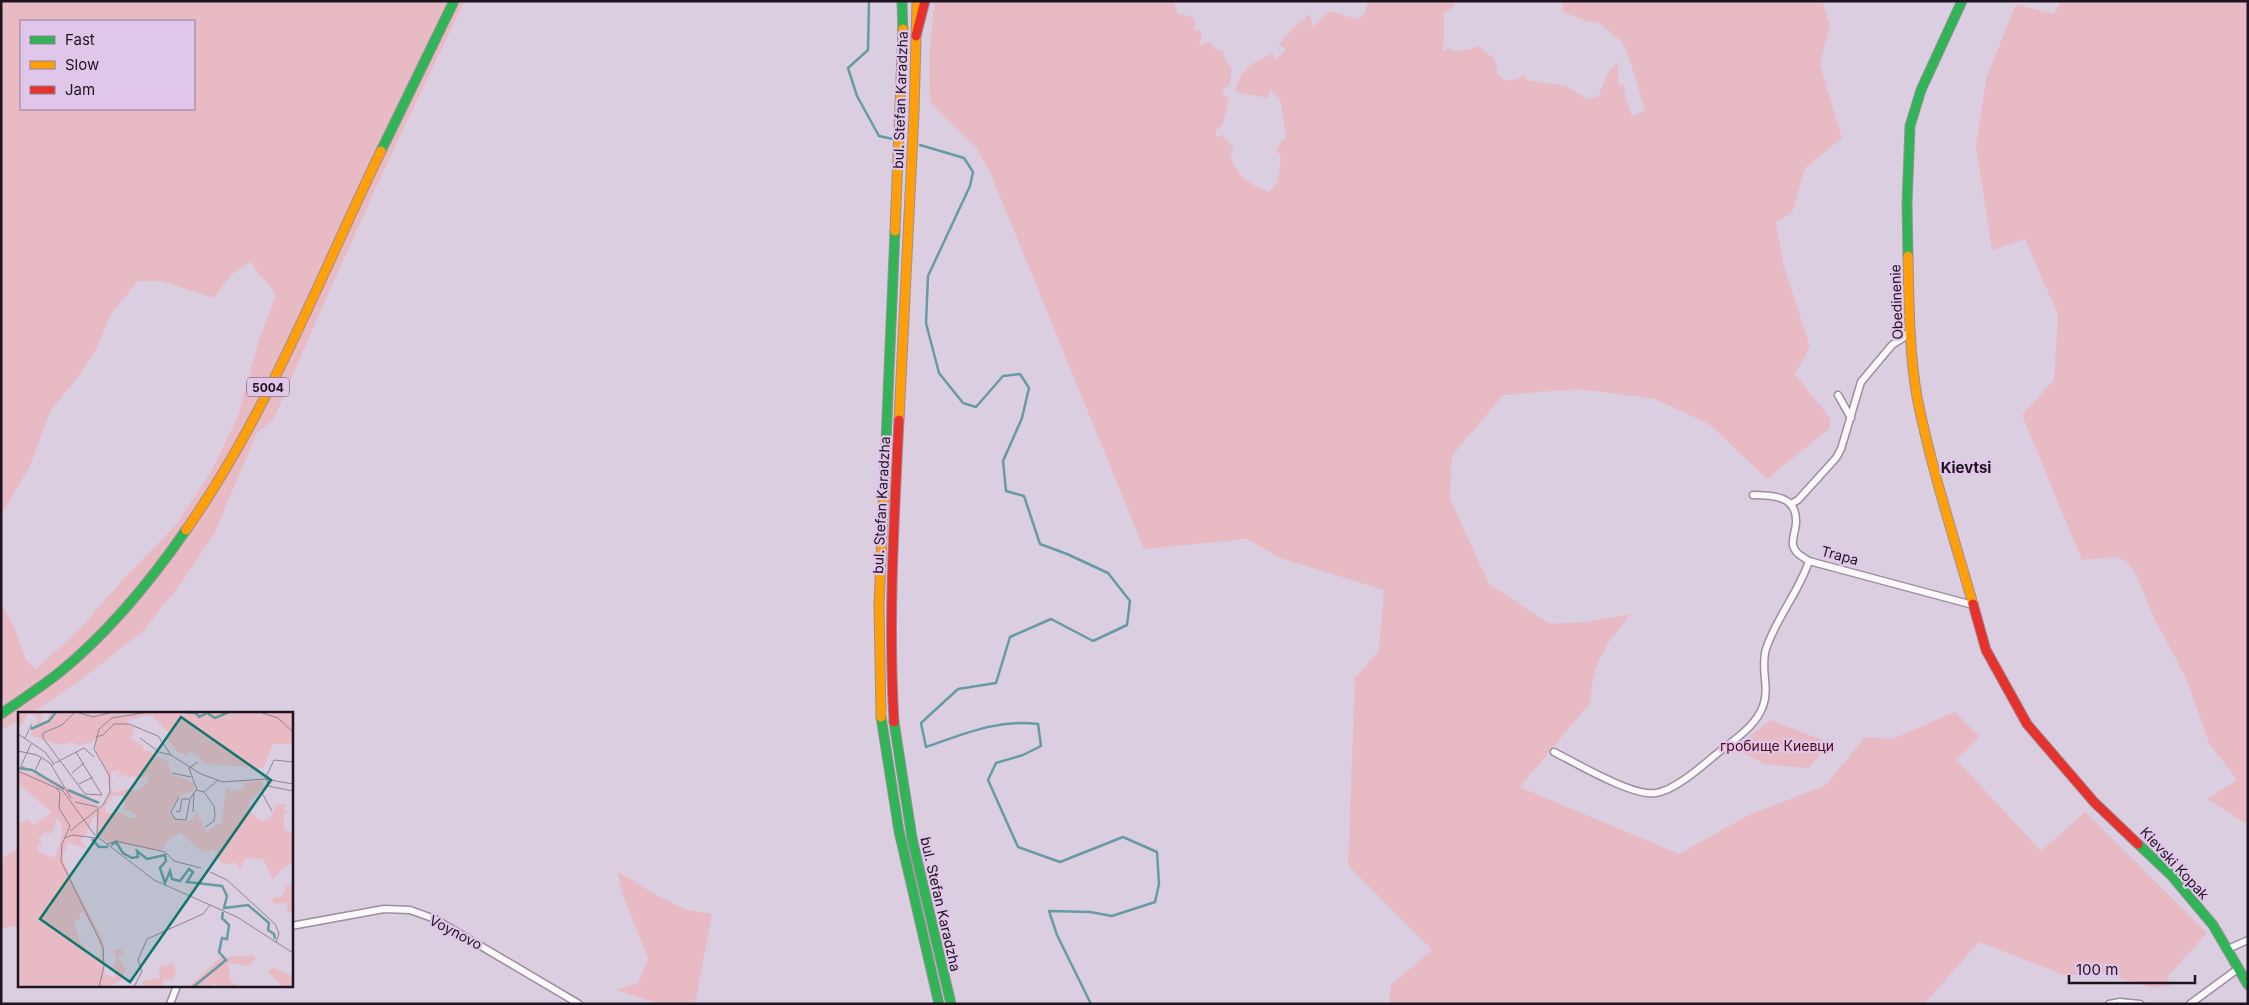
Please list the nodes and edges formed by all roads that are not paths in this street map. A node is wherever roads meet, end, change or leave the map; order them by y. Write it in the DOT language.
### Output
graph roads {
  1 [pos="454,1"];
  2 [pos="904,1"];
  3 [pos="917,1"];
  4 [pos="925,1"];
  5 [pos="1962,1"];
  6 [pos="916,36"];
  7 [pos="1910,330"];
  8 [pos="1838,395"];
  9 [pos="1851,418"];
  10 [pos="1753,495"];
  11 [pos="1791,504"];
  12 [pos="1810,560"];
  13 [pos="1973,605"];
  14 [pos="1,714"];
  15 [pos="1554,752"];
  16 [pos="292,926"];
  17 [pos="2248,940"];
  18 [pos="2228,949"];
  19 [pos="2239,968"];
  20 [pos="2248,985"];
  21 [pos="176,988"];
  22 [pos="170,1004"];
  23 [pos="579,1004"];
  24 [pos="939,1004"];
  25 [pos="951,1004"];
  26 [pos="2109,1004"];
  27 [pos="2140,1004"];
  28 [pos="2190,1004"];
  1 -- 14 [label="main road, 5004"];
  2 -- 24 [label="main road, bul. Stefan Karadzha"];
  3 -- 6 [label="main road, bul. Stefan Karadzha"];
  4 -- 6 [label="main road"];
  5 -- 7 [label="main road, Obedinenie"];
  6 -- 25 [label="main road, bul. Stefan Karadzha"];
  7 -- 9 [label="street"];
  7 -- 13 [label="main road, Obedinenie"];
  8 -- 9 [label="street"];
  9 -- 11 [label="street"];
  10 -- 11 [label="street"];
  11 -- 12 [label="street"];
  12 -- 13 [label="street, Trapa"];
  12 -- 15 [label="street, Trapa"];
  13 -- 18 [label="main road, Kievski Kopak"];
  16 -- 23 [label="street, Voynovo"];
  17 -- 18 [label="street"];
  18 -- 19 [label="main road, Kievski Kopak"];
  19 -- 20 [label="main road, Kievski Kopak"];
  19 -- 28 [label="street"];
  21 -- 22 [label="street"];
  26 -- 27 [label="street"];
}
